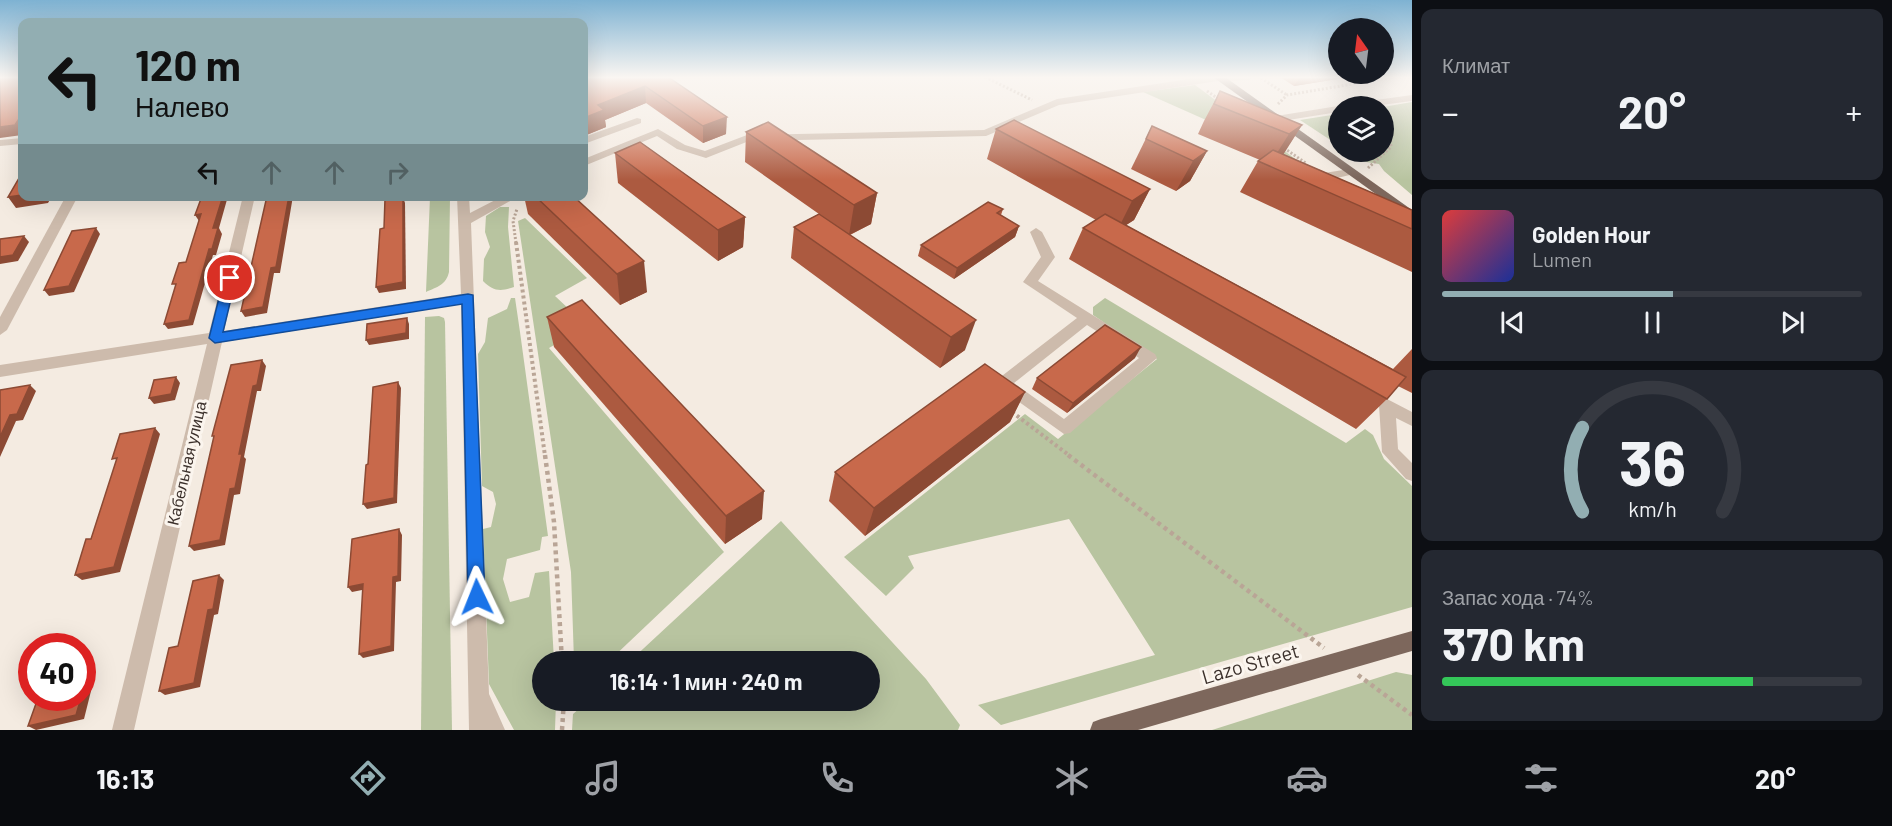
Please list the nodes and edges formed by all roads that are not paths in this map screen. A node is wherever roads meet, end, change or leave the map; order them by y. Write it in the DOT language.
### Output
graph roads {
  1 [pos="1035,111"];
  2 [pos="1265,111"];
  3 [pos="1325,111"];
  4 [pos="1276,119"];
  5 [pos="637,121"];
  6 [pos="588,139"];
  7 [pos="18,141"];
  8 [pos="0,143"];
  9 [pos="588,161"];
  10 [pos="1350,172"];
  11 [pos="1304,174"];
  12 [pos="69,201"];
  13 [pos="248,201"];
  14 [pos="463,201"];
  15 [pos="515,201"];
  16 [pos="1412,216"];
  17 [pos="464,221"];
  18 [pos="1036,232"];
  19 [pos="468,298"];
  20 [pos="1087,318"];
  21 [pos="0,330"];
  22 [pos="215,338"];
  23 [pos="0,371"];
  24 [pos="1412,420"];
  25 [pos="1412,474"];
  26 [pos="1412,641"];
  27 [pos="479,689"];
  28 [pos="123,730"];
  29 [pos="480,730"];
  30 [pos="494,730"];
  31 [pos="1101,730"];
  1 -- 9 [label="street"];
  2 -- 4 [label="main road"];
  3 -- 4 [label="street"];
  4 -- 10 [label="main road"];
  5 -- 6 [label="street"];
  7 -- 8 [label="street"];
  10 -- 11 [label="street"];
  10 -- 16 [label="main road"];
  12 -- 21 [label="street"];
  13 -- 22 [label="street, Кабельная улица"];
  14 -- 17 [label="street"];
  15 -- 17 [label="street"];
  17 -- 19 [label="street"];
  18 -- 20 [label="street"];
  19 -- 22 [label="street"];
  19 -- 27 [label="street"];
  20 -- 20 [label="street"];
  22 -- 23 [label="street"];
  22 -- 28 [label="street, Кабельная улица"];
  24 -- 25 [label="street"];
  26 -- 31 [label="main road, Lazo Street"];
  27 -- 29 [label="street"];
  27 -- 30 [label="street"];
}
